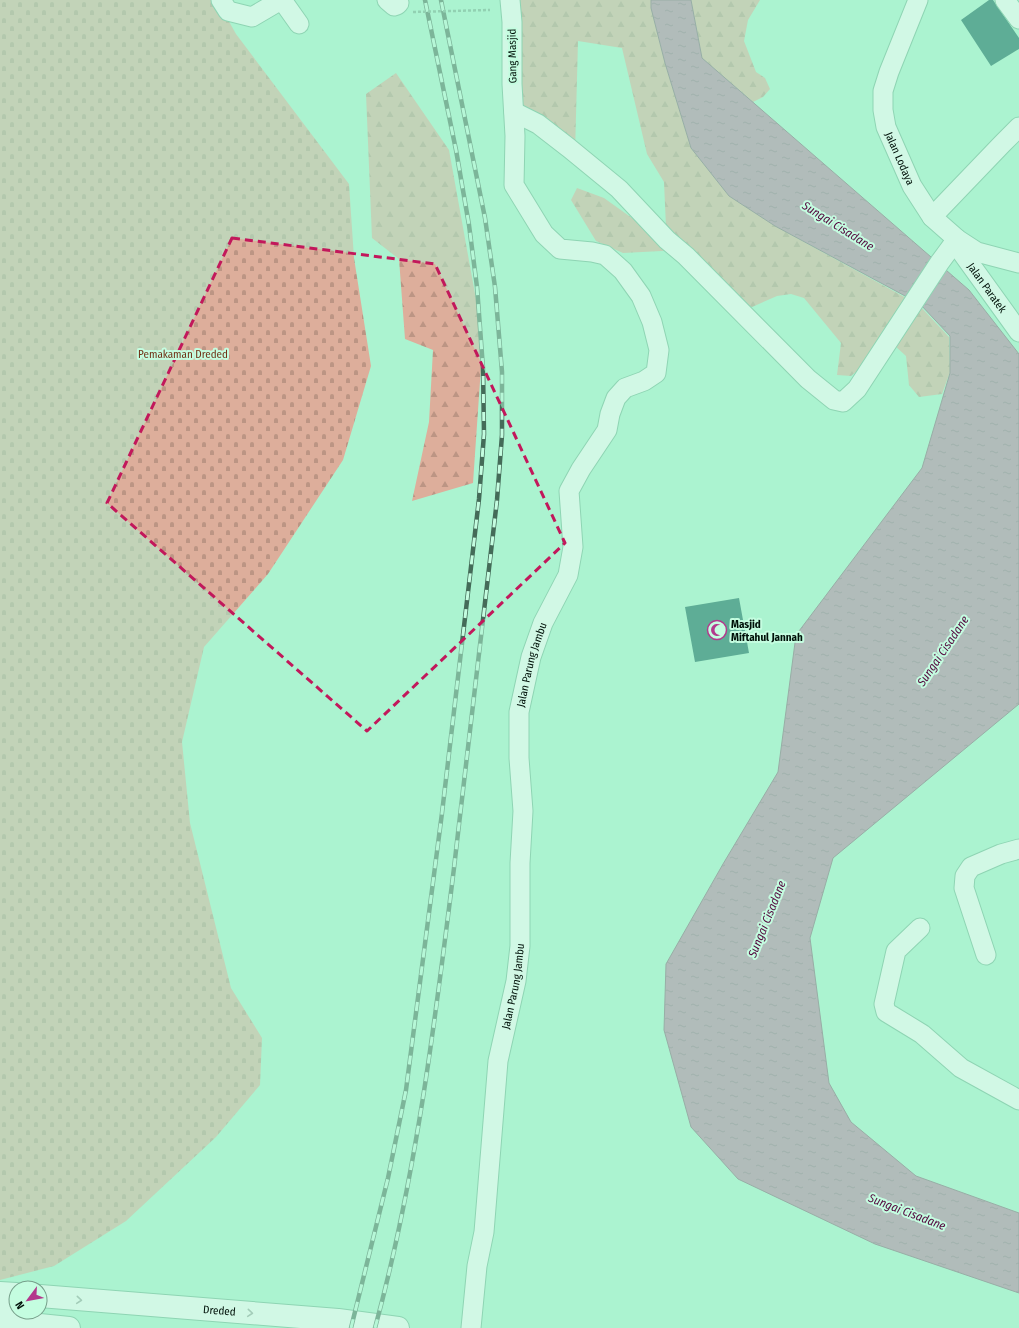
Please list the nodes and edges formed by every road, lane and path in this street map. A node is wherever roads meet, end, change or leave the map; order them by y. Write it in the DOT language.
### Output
graph roads {
  1 [pos="221,0"];
  2 [pos="282,0"];
  3 [pos="510,0"];
  4 [pos="918,0"];
  5 [pos="1005,0"];
  6 [pos="400,5"];
  7 [pos="490,10"];
  8 [pos="1019,19"];
  9 [pos="299,24"];
  10 [pos="514,112"];
  11 [pos="1019,127"];
  12 [pos="932,218"];
  13 [pos="956,241"];
  14 [pos="1019,263"];
  15 [pos="1019,332"];
  16 [pos="1019,849"];
  17 [pos="920,928"];
  18 [pos="986,955"];
  19 [pos="1019,1100"];
  20 [pos="7,1294"];
  21 [pos="48,1297"];
  22 [pos="2,1323"];
  23 [pos="68,1328"];
  24 [pos="398,1328"];
  25 [pos="471,1328"];
  1 -- 2 [label="street"];
  2 -- 9 [label="street"];
  3 -- 10 [label="street, Gang Masjid"];
  4 -- 12 [label="street, Jalan Lodaya"];
  5 -- 8 [label="street"];
  6 -- 7 [label="path, bridge"];
  10 -- 13 [label="street"];
  10 -- 25 [label="street, Jalan Parung Jambu"];
  11 -- 12 [label="street"];
  12 -- 13 [label="street, Jalan Lodaya"];
  13 -- 14 [label="street, Jalan Lodaya"];
  13 -- 15 [label="street, Jalan Paratek"];
  16 -- 18 [label="street"];
  17 -- 19 [label="street"];
  20 -- 22 [label="street"];
  21 -- 24 [label="street, Dreded, one-way"];
  22 -- 23 [label="street"];
}
